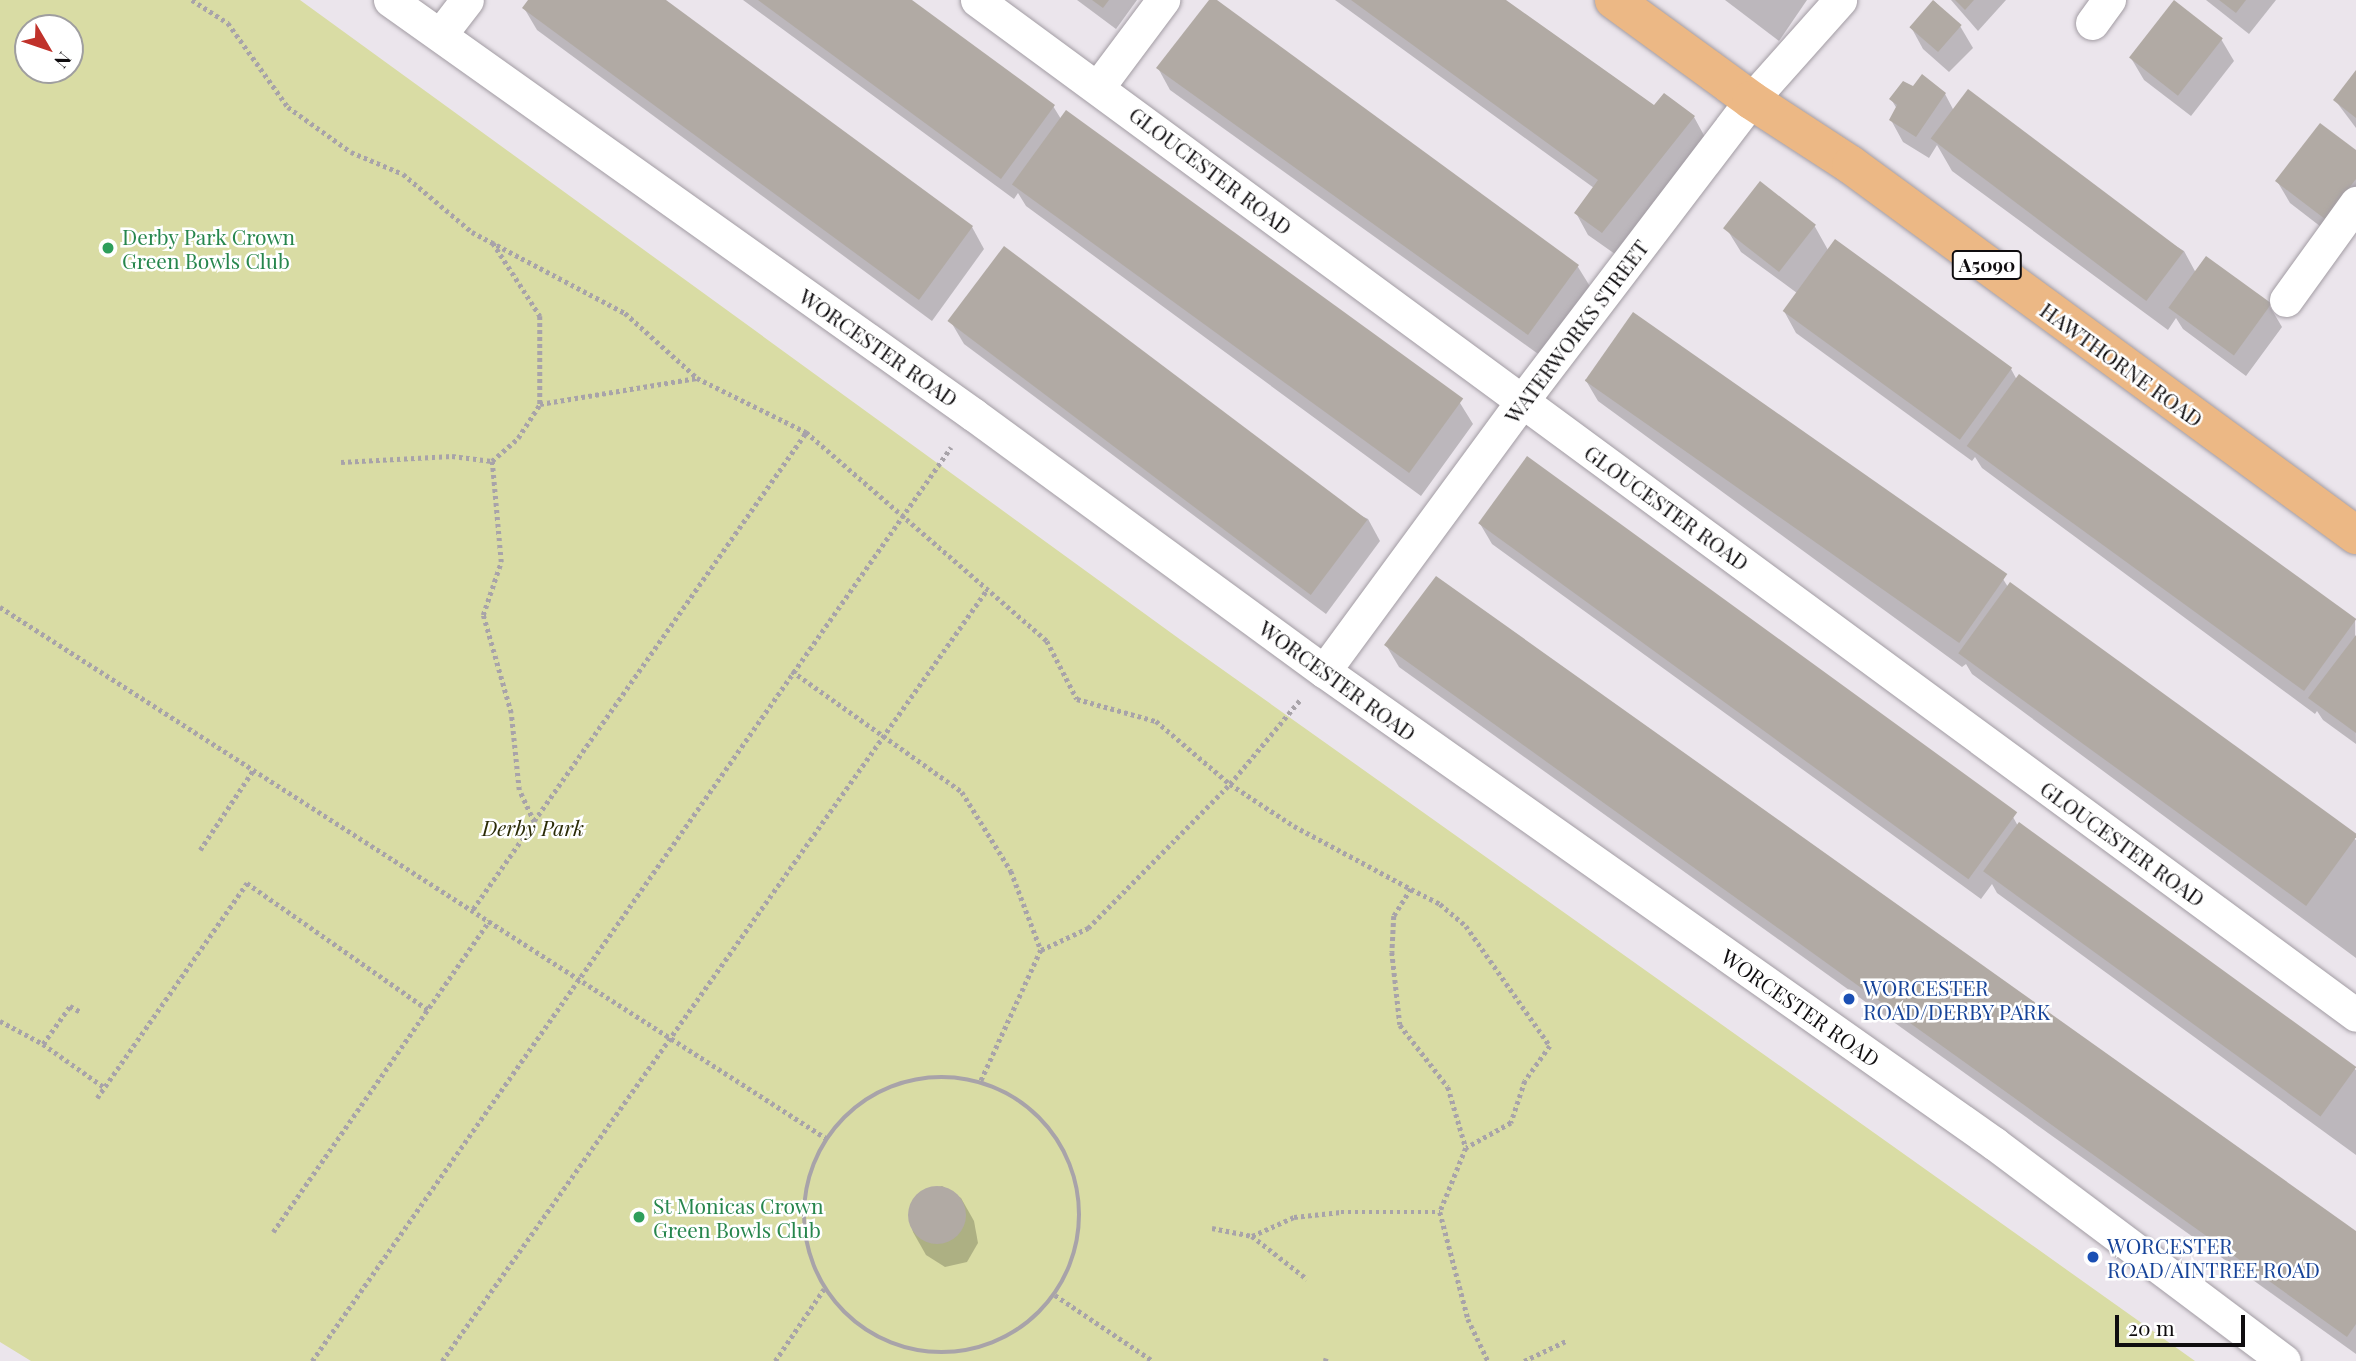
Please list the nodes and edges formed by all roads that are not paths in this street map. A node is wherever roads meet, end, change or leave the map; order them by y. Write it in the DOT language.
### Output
graph roads {
  1 [pos="390,0"];
  2 [pos="467,0"];
  3 [pos="977,0"];
  4 [pos="1163,0"];
  5 [pos="1614,0"];
  6 [pos="1840,0"];
  7 [pos="440,36"];
  8 [pos="1098,87"];
  9 [pos="1751,100"];
  10 [pos="2356,203"];
  11 [pos="2286,300"];
  12 [pos="1522,401"];
  13 [pos="2356,535"];
  14 [pos="1324,671"];
  15 [pos="2356,1014"];
  16 [pos="2284,1361"];
  1 -- 7 [label="street, WORCESTER ROAD"];
  2 -- 7 [label="street"];
  3 -- 8 [label="street, GLOUCESTER ROAD"];
  4 -- 8 [label="street"];
  5 -- 9 [label="main road, HAWTHORNE ROAD / A5090"];
  6 -- 9 [label="street, WATERWORKS STREET"];
  7 -- 14 [label="street, WORCESTER ROAD"];
  8 -- 12 [label="street, GLOUCESTER ROAD"];
  9 -- 12 [label="street, WATERWORKS STREET"];
  9 -- 13 [label="main road, HAWTHORNE ROAD / A5090"];
  10 -- 11 [label="street"];
  12 -- 14 [label="street, WATERWORKS STREET"];
  12 -- 15 [label="street, GLOUCESTER ROAD"];
  14 -- 16 [label="street, WORCESTER ROAD"];
}
